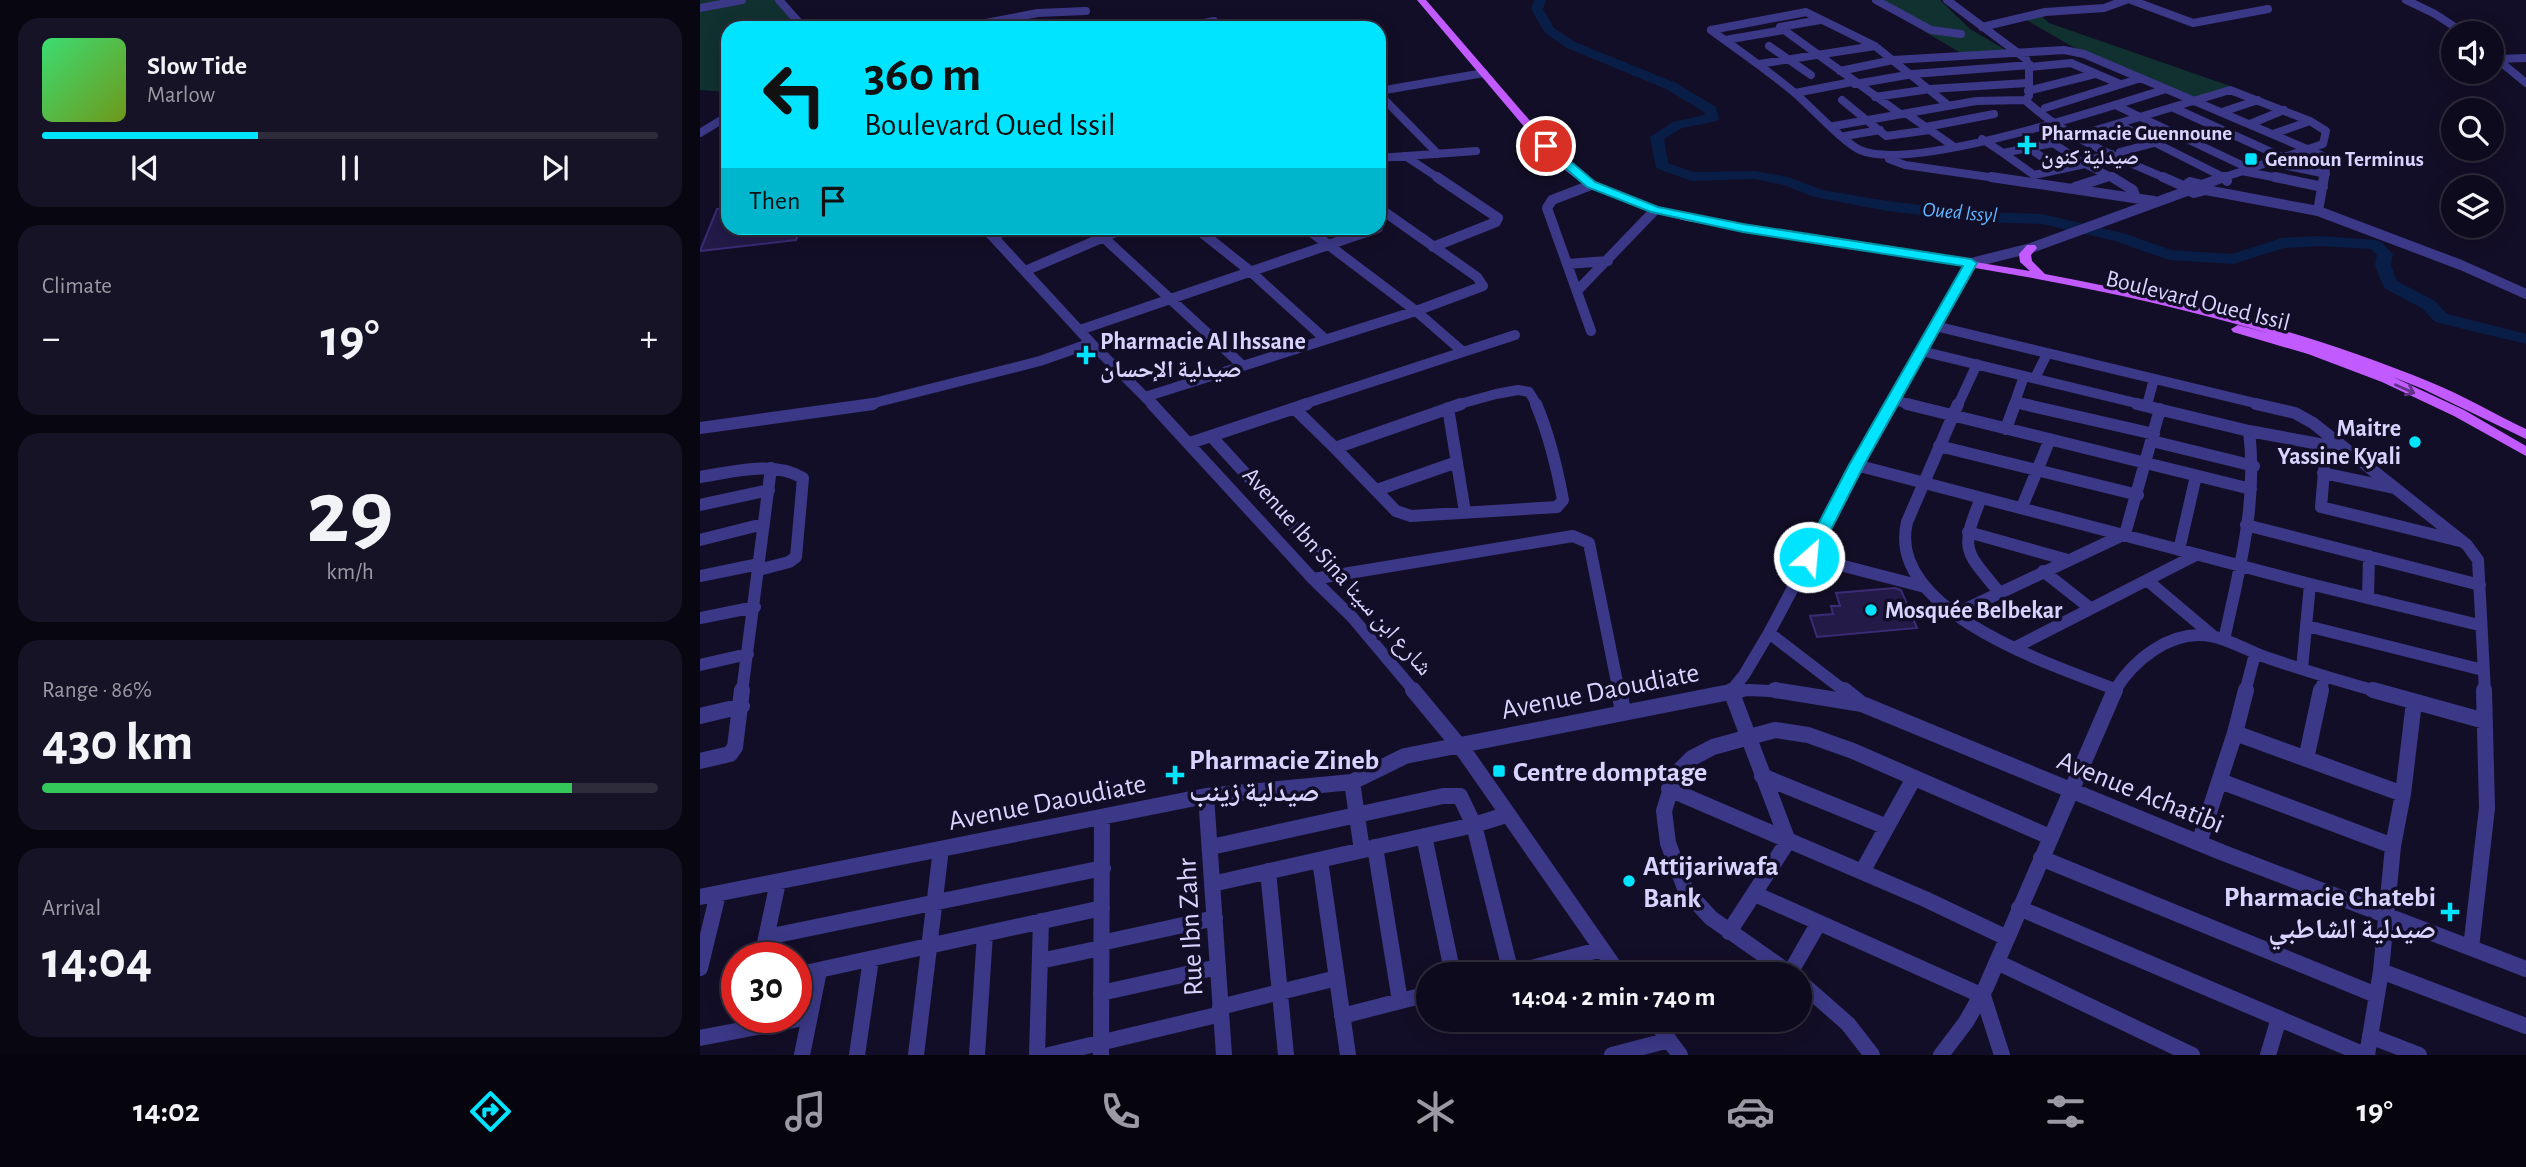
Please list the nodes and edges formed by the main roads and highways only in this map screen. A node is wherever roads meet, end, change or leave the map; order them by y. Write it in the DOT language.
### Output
graph roads {
  1 [pos="1421,0"];
  2 [pos="2031,248"];
  3 [pos="1968,266"];
  4 [pos="2048,278"];
  5 [pos="2526,435"];
  6 [pos="2526,452"];
  1 -- 3 [label="main road, Boulevard Oued Issil"];
  2 -- 4 [label="main road"];
  3 -- 4 [label="main road, Boulevard Oued Issil"];
  3 -- 6 [label="main road, Boulevard Oued Issil, one-way"];
  4 -- 5 [label="main road, Boulevard Oued Issil"];
}
